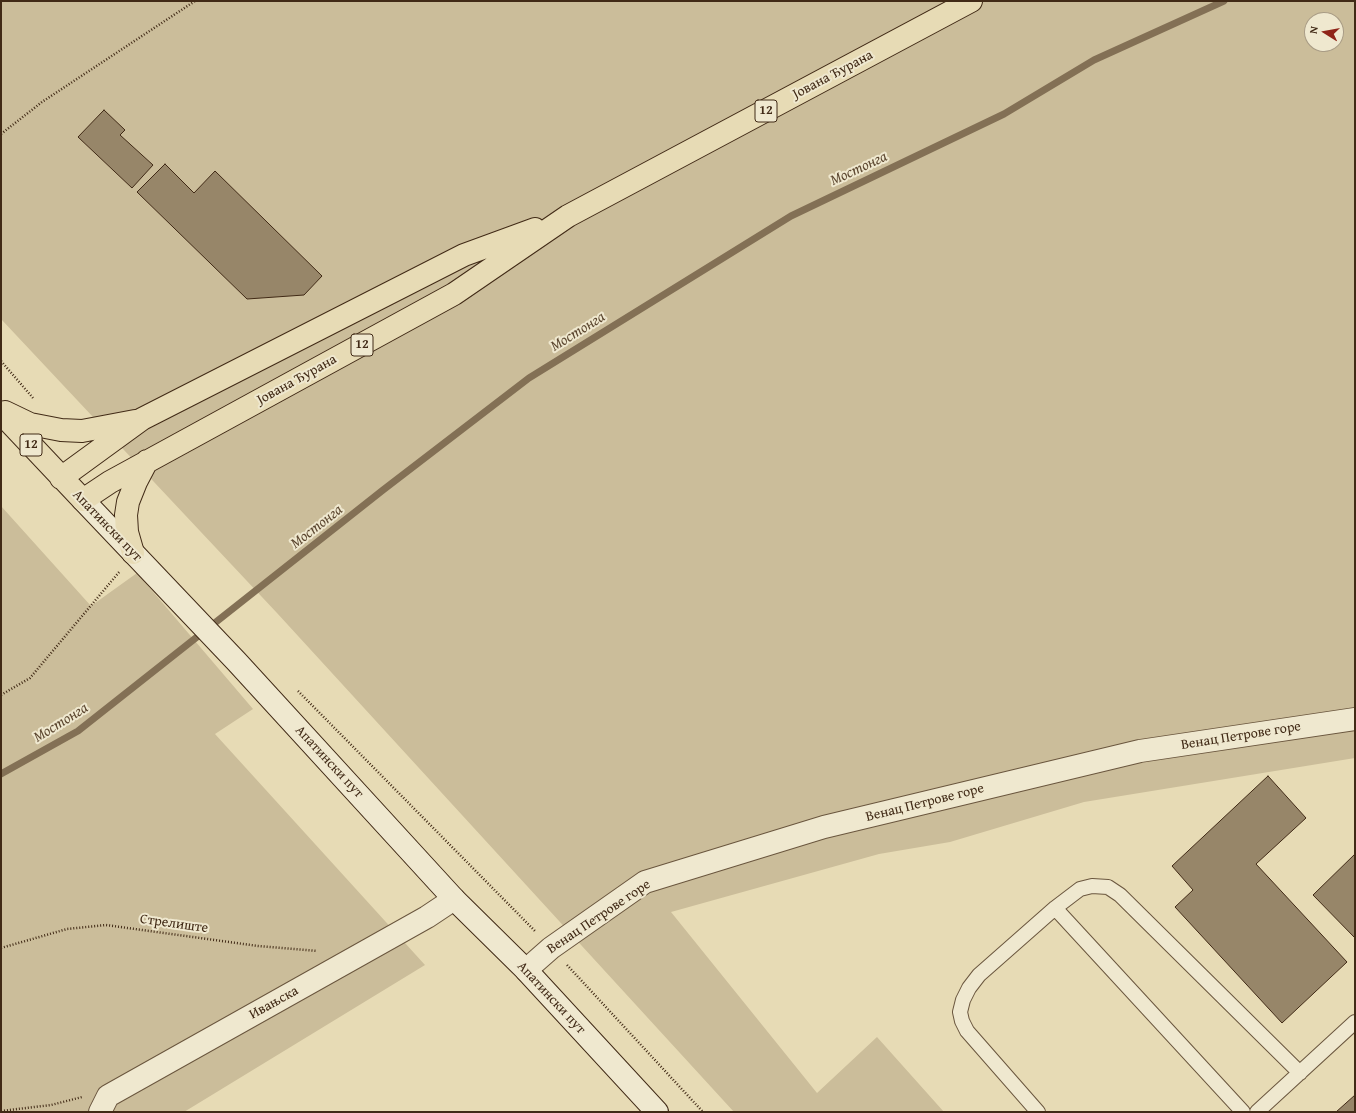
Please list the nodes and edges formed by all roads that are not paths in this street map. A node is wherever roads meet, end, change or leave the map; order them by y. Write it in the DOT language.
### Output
graph roads {
  1 [pos="971,1"];
  2 [pos="568,216"];
  3 [pos="1,412"];
  4 [pos="142,419"];
  5 [pos="148,461"];
  6 [pos="61,478"];
  7 [pos="83,500"];
  8 [pos="139,559"];
  9 [pos="1355,719"];
  10 [pos="454,898"];
  11 [pos="1055,908"];
  12 [pos="526,970"];
  13 [pos="1355,1022"];
  14 [pos="1300,1073"];
  15 [pos="104,1104"];
  16 [pos="657,1112"];
  17 [pos="1038,1112"];
  18 [pos="1243,1112"];
  19 [pos="1257,1112"];
  1 -- 2 [label="main road, Јована Ђурана / 12"];
  2 -- 4 [label="main road, Јована Ђурана / 12"];
  2 -- 5 [label="main road, Јована Ђурана / 12"];
  3 -- 4 [label="main road, 12"];
  3 -- 6 [label="main road, Апатински пут / 12"];
  4 -- 6 [label="main road"];
  5 -- 7 [label="main road, Јована Ђурана / 12"];
  5 -- 8 [label="main road"];
  6 -- 7 [label="main road, Апатински пут / 12"];
  7 -- 8 [label="street, Апатински пут"];
  8 -- 10 [label="street, Апатински пут"];
  9 -- 12 [label="street, Венац Петрове горе"];
  10 -- 12 [label="street, Апатински пут"];
  10 -- 15 [label="street, Ивањска"];
  11 -- 14 [label="lane"];
  11 -- 17 [label="lane"];
  11 -- 18 [label="lane"];
  12 -- 16 [label="street, Апатински пут"];
  13 -- 14 [label="lane"];
  14 -- 19 [label="lane"];
}
